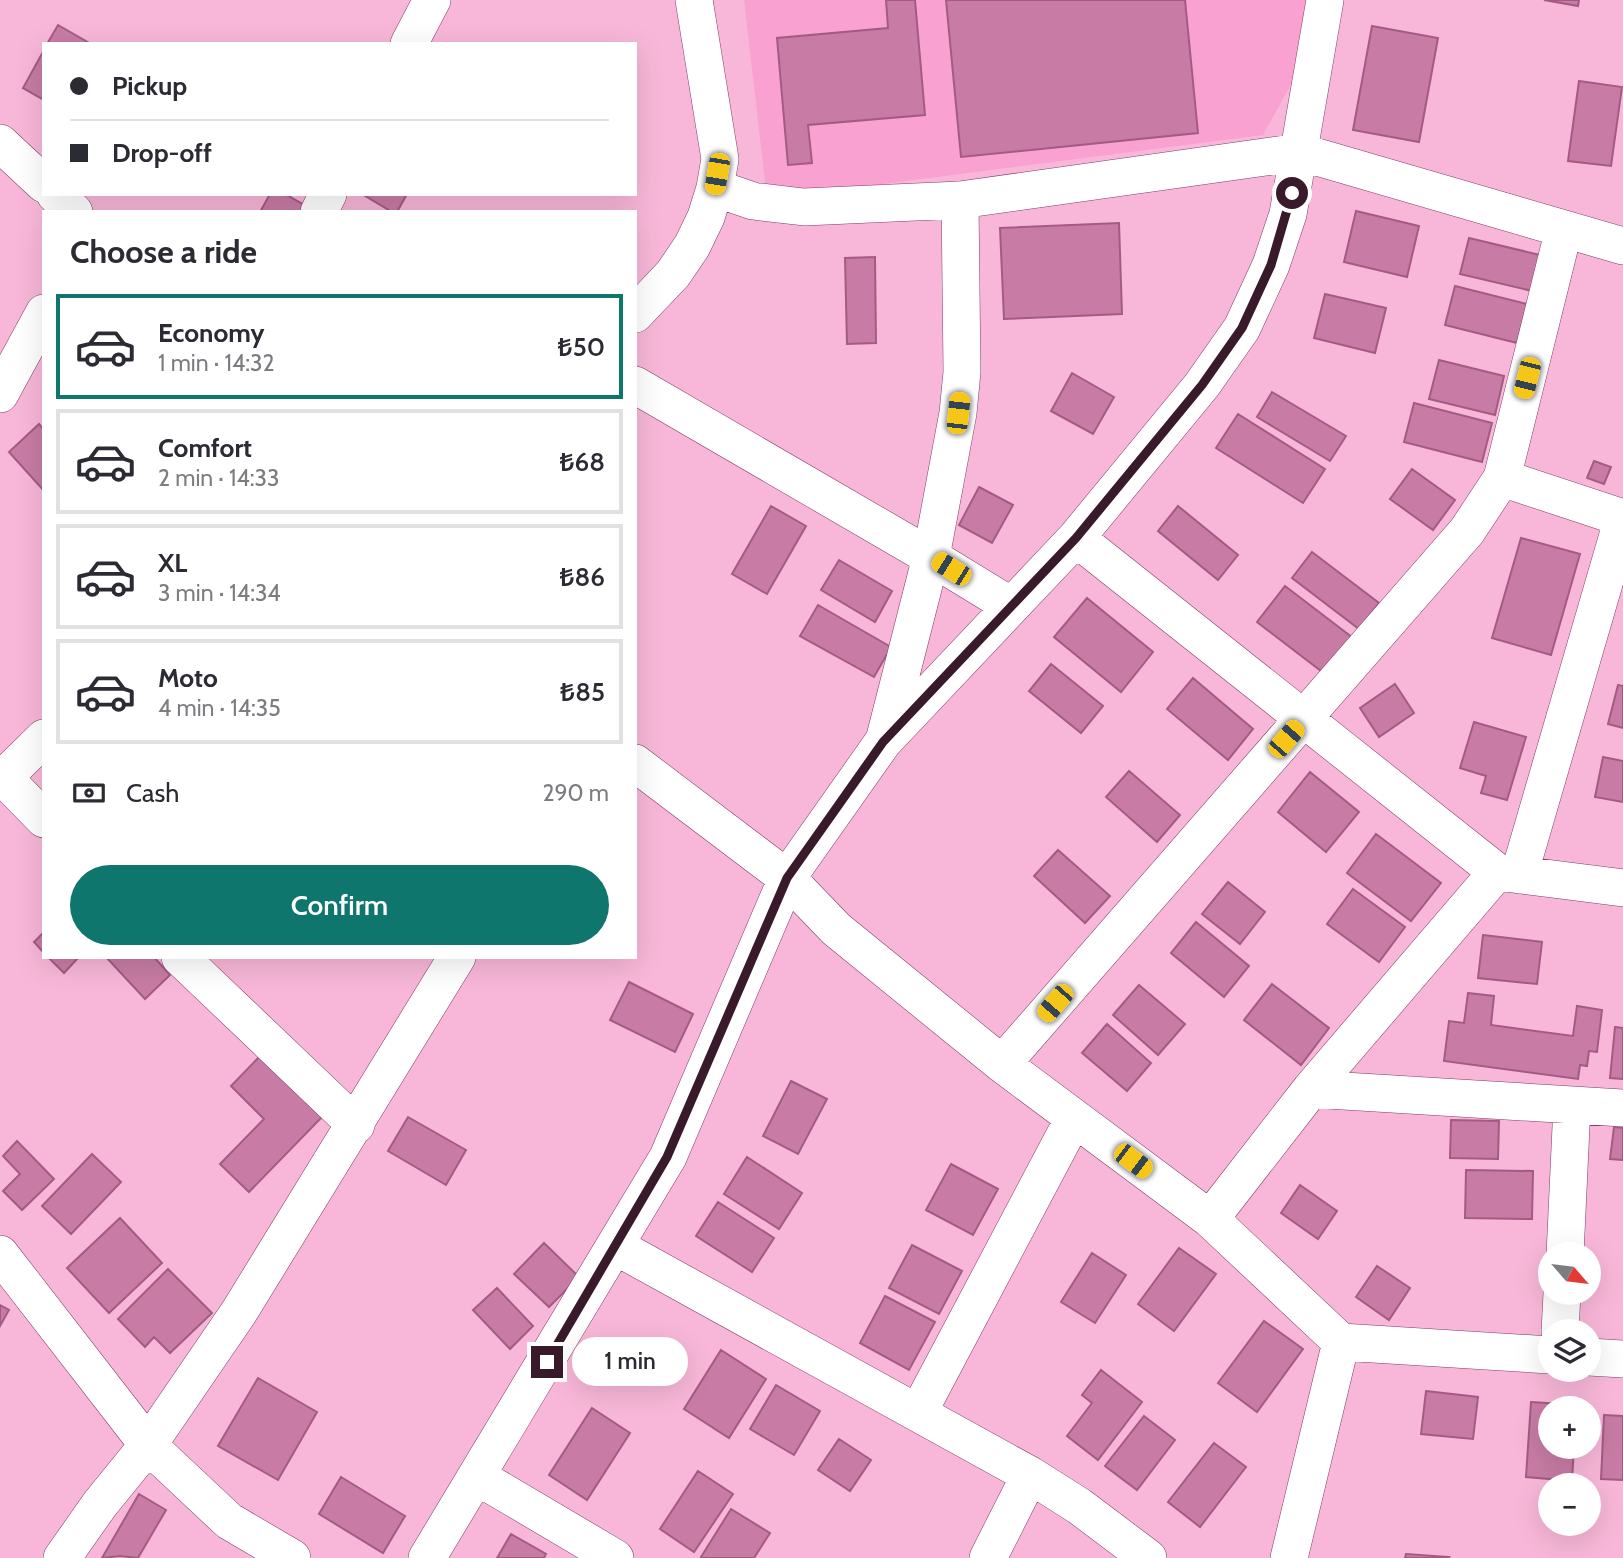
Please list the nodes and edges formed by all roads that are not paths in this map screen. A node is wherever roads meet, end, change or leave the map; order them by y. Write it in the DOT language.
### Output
graph roads {
  1 [pos="432,0"];
  2 [pos="694,0"];
  3 [pos="1320,6"];
  4 [pos="409,42"];
  5 [pos="0,143"];
  6 [pos="1300,152"];
  7 [pos="42,182"];
  8 [pos="715,188"];
  9 [pos="57,196"];
  10 [pos="960,200"];
  11 [pos="72,210"];
  12 [pos="1564,229"];
  13 [pos="1623,246"];
  14 [pos="637,312"];
  15 [pos="42,317"];
  16 [pos="637,386"];
  17 [pos="0,394"];
  18 [pos="1502,478"];
  19 [pos="1623,518"];
  20 [pos="1076,538"];
  21 [pos="932,557"];
  22 [pos="1011,606"];
  23 [pos="1304,718"];
  24 [pos="42,740"];
  25 [pos="883,742"];
  26 [pos="637,765"];
  27 [pos="2,779"];
  28 [pos="42,817"];
  29 [pos="1508,873"];
  30 [pos="787,878"];
  31 [pos="1623,888"];
  32 [pos="182,959"];
  33 [pos="456,959"];
  34 [pos="1002,1064"];
  35 [pos="1311,1089"];
  36 [pos="1572,1105"];
  37 [pos="1623,1108"];
  38 [pos="1074,1118"];
  39 [pos="356,1125"];
  40 [pos="1210,1219"];
  41 [pos="1565,1242"];
  42 [pos="615,1246"];
  43 [pos="0,1254"];
  44 [pos="1341,1342"];
  45 [pos="1538,1354"];
  46 [pos="1601,1358"];
  47 [pos="1623,1359"];
  48 [pos="918,1413"];
  49 [pos="148,1445"];
  50 [pos="1030,1475"];
  51 [pos="478,1477"];
  52 [pos="62,1558"];
  53 [pos="292,1558"];
  54 [pos="427,1558"];
  55 [pos="615,1558"];
  56 [pos="988,1558"];
  57 [pos="1147,1558"];
  58 [pos="1289,1558"];
  1 -- 4 [label="street"];
  2 -- 8 [label="street"];
  3 -- 6 [label="street"];
  5 -- 7 [label="street"];
  6 -- 10 [label="street"];
  6 -- 12 [label="street"];
  6 -- 20 [label="street"];
  8 -- 10 [label="street"];
  8 -- 14 [label="street"];
  9 -- 11 [label="street"];
  10 -- 21 [label="street"];
  12 -- 13 [label="street"];
  12 -- 18 [label="street"];
  15 -- 17 [label="street"];
  16 -- 21 [label="street"];
  18 -- 19 [label="street"];
  18 -- 23 [label="street"];
  19 -- 29 [label="street"];
  20 -- 22 [label="street"];
  20 -- 23 [label="street"];
  21 -- 22 [label="street"];
  21 -- 25 [label="street"];
  22 -- 25 [label="street"];
  23 -- 29 [label="street"];
  23 -- 34 [label="street"];
  24 -- 27 [label="street"];
  25 -- 30 [label="street"];
  26 -- 30 [label="street"];
  27 -- 28 [label="street"];
  29 -- 31 [label="street"];
  29 -- 35 [label="street"];
  30 -- 34 [label="street"];
  30 -- 42 [label="street"];
  32 -- 39 [label="street"];
  33 -- 39 [label="street"];
  34 -- 38 [label="street"];
  35 -- 36 [label="street"];
  35 -- 40 [label="street"];
  36 -- 37 [label="street"];
  36 -- 41 [label="street"];
  38 -- 40 [label="street"];
  38 -- 48 [label="street"];
  39 -- 49 [label="street"];
  40 -- 44 [label="street"];
  42 -- 48 [label="street"];
  42 -- 51 [label="street"];
  43 -- 49 [label="street"];
  44 -- 45 [label="street"];
  44 -- 58 [label="street"];
  46 -- 47 [label="street"];
  48 -- 50 [label="street"];
  49 -- 52 [label="street"];
  49 -- 53 [label="street"];
  50 -- 56 [label="street"];
  50 -- 57 [label="street"];
  51 -- 54 [label="street"];
  51 -- 55 [label="street"];
}
